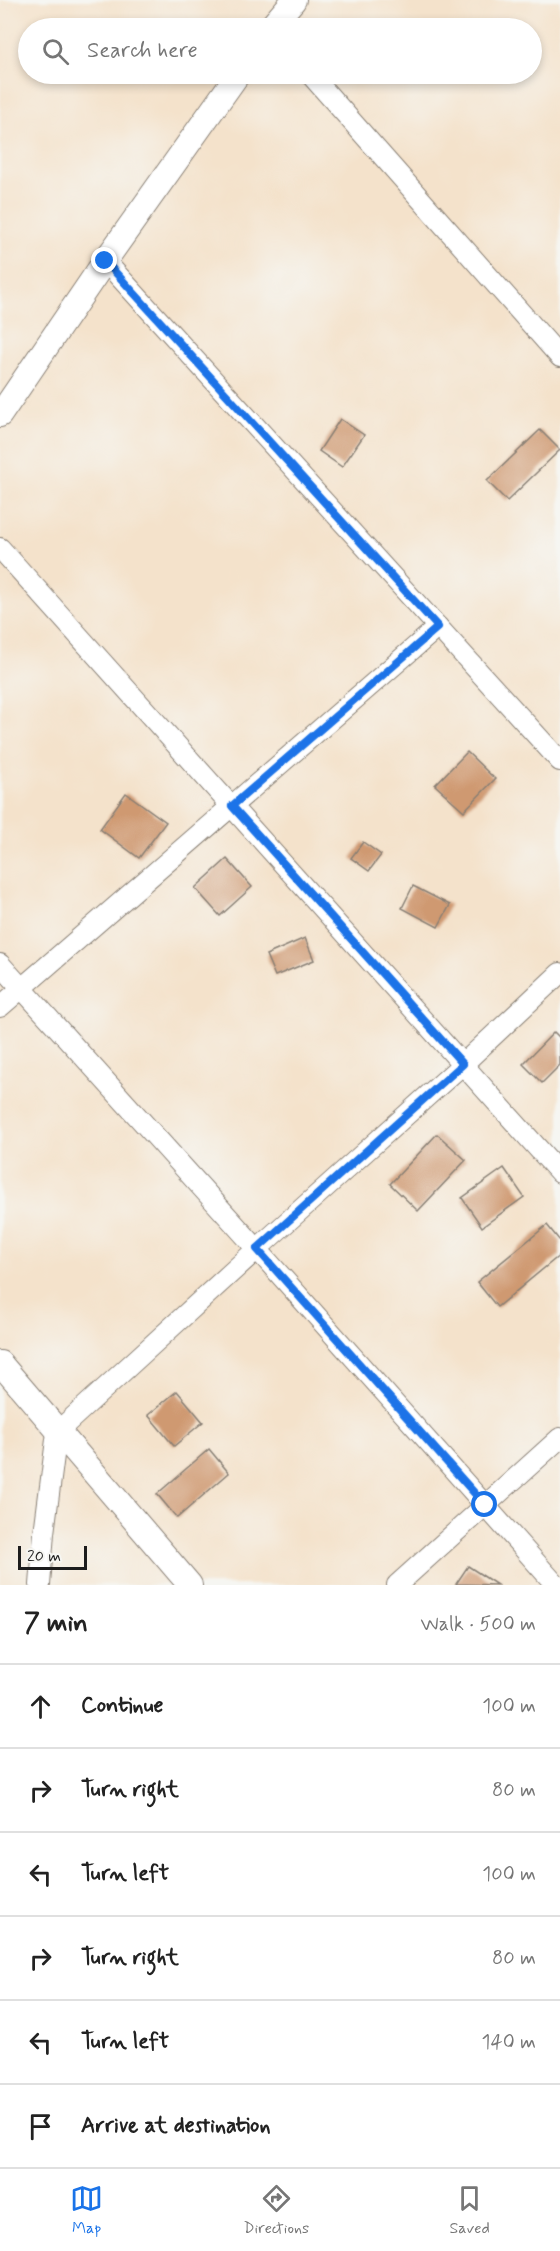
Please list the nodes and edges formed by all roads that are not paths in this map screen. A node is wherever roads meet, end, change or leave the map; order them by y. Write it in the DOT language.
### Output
graph roads {
  1 [pos="294,0"];
  2 [pos="279,18"];
  3 [pos="231,84"];
  4 [pos="319,84"];
  5 [pos="105,261"];
  6 [pos="560,357"];
  7 [pos="0,415"];
  8 [pos="0,548"];
  9 [pos="438,627"];
  10 [pos="560,761"];
  11 [pos="232,806"];
  12 [pos="0,964"];
  13 [pos="560,973"];
  14 [pos="22,988"];
  15 [pos="0,1007"];
  16 [pos="463,1064"];
  17 [pos="560,1173"];
  18 [pos="257,1249"];
  19 [pos="0,1363"];
  20 [pos="57,1432"];
  21 [pos="560,1438"];
  22 [pos="485,1505"];
  23 [pos="40,1585"];
  24 [pos="190,1585"];
  25 [pos="397,1585"];
  26 [pos="556,1585"];
  1 -- 2 [label="street"];
  3 -- 5 [label="street"];
  4 -- 6 [label="street"];
  5 -- 7 [label="street"];
  5 -- 9 [label="street"];
  8 -- 11 [label="street"];
  9 -- 10 [label="street"];
  9 -- 11 [label="street"];
  11 -- 14 [label="street"];
  11 -- 16 [label="street"];
  12 -- 14 [label="street"];
  13 -- 16 [label="street"];
  14 -- 15 [label="street"];
  14 -- 18 [label="street"];
  16 -- 17 [label="street"];
  16 -- 18 [label="street"];
  18 -- 20 [label="street"];
  18 -- 22 [label="street"];
  19 -- 20 [label="street"];
  20 -- 23 [label="street"];
  20 -- 24 [label="street"];
  21 -- 22 [label="street"];
  22 -- 25 [label="street"];
  22 -- 26 [label="street"];
}
